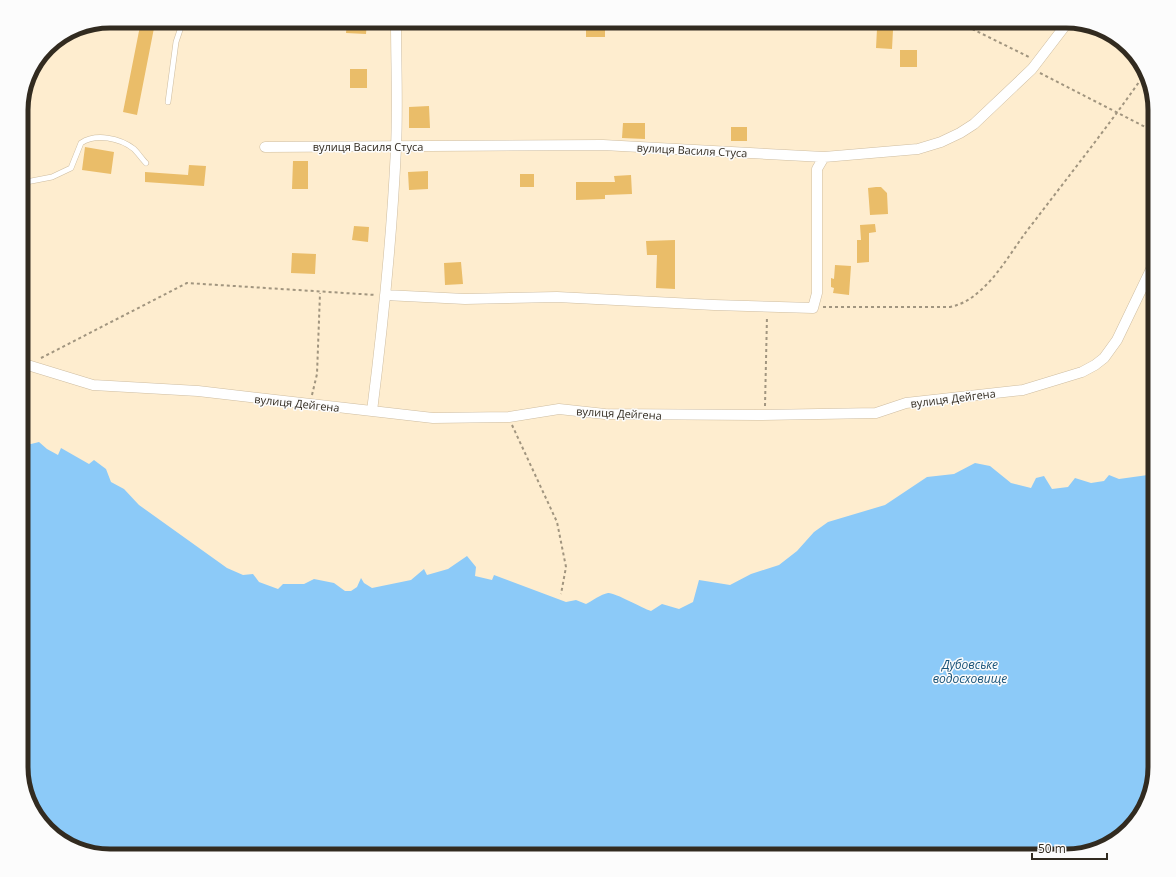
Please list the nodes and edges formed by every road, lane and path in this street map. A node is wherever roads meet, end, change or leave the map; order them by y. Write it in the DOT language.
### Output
graph roads {
  1 [pos="181,28"];
  2 [pos="396,28"];
  3 [pos="968,28"];
  4 [pos="1063,28"];
  5 [pos="1034,65"];
  6 [pos="1142,78"];
  7 [pos="168,102"];
  8 [pos="1118,112"];
  9 [pos="1148,128"];
  10 [pos="396,146"];
  11 [pos="265,147"];
  12 [pos="824,156"];
  13 [pos="146,163"];
  14 [pos="28,182"];
  15 [pos="1148,275"];
  16 [pos="320,293"];
  17 [pos="385,295"];
  18 [pos="767,306"];
  19 [pos="813,308"];
  20 [pos="28,362"];
  21 [pos="28,364"];
  22 [pos="308,404"];
  23 [pos="372,411"];
  24 [pos="764,415"];
  25 [pos="509,417"];
  26 [pos="561,594"];
  1 -- 7 [label="lane"];
  2 -- 10 [label="street"];
  3 -- 5 [label="path"];
  4 -- 5 [label="street, вулиця Василя Стуса"];
  5 -- 8 [label="path"];
  5 -- 12 [label="street, вулиця Василя Стуса"];
  6 -- 8 [label="path"];
  8 -- 9 [label="path"];
  8 -- 19 [label="path"];
  10 -- 11 [label="street, вулиця Василя Стуса"];
  10 -- 12 [label="street, вулиця Василя Стуса"];
  10 -- 17 [label="street"];
  12 -- 19 [label="street"];
  13 -- 14 [label="lane"];
  15 -- 24 [label="street, вулиця Дейгена"];
  16 -- 17 [label="path"];
  16 -- 20 [label="path"];
  16 -- 22 [label="path"];
  17 -- 18 [label="street"];
  17 -- 23 [label="street"];
  18 -- 19 [label="street"];
  18 -- 24 [label="path"];
  21 -- 22 [label="street, вулиця Дейгена"];
  22 -- 23 [label="street, вулиця Дейгена"];
  23 -- 25 [label="street, вулиця Дейгена"];
  24 -- 25 [label="street, вулиця Дейгена"];
  25 -- 26 [label="path"];
}
